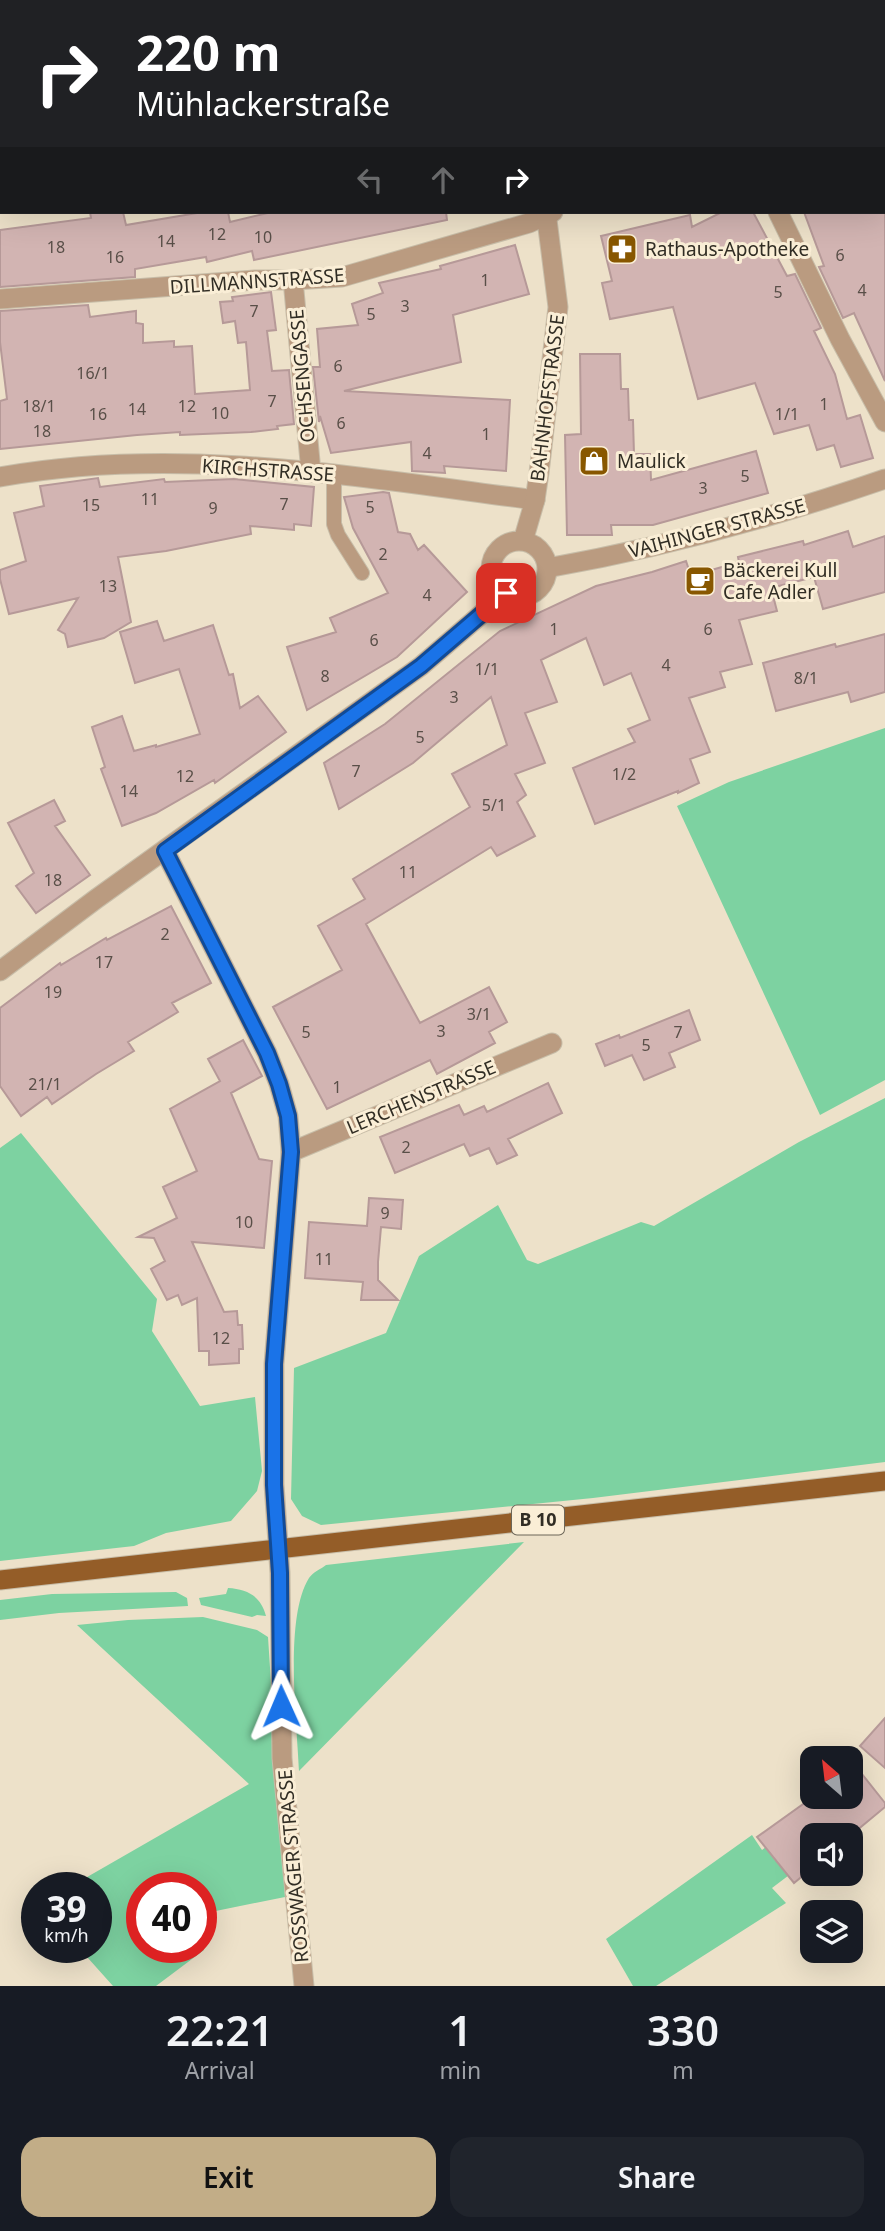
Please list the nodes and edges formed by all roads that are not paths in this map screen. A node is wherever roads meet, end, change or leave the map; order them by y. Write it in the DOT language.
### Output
graph roads {
  1 [pos="547,214"];
  2 [pos="549,214"];
  3 [pos="779,214"];
  4 [pos="293,281"];
  5 [pos="0,299"];
  6 [pos="885,422"];
  7 [pos="311,472"];
  8 [pos="334,474"];
  9 [pos="0,477"];
  10 [pos="885,480"];
  11 [pos="535,500"];
  12 [pos="523,541"];
  13 [pos="547,568"];
  14 [pos="362,573"];
  15 [pos="506,593"];
  16 [pos="165,851"];
  17 [pos="0,971"];
  18 [pos="552,1043"];
  19 [pos="291,1152"];
  20 [pos="885,1481"];
  21 [pos="279,1550"];
  22 [pos="0,1580"];
  23 [pos="304,1986"];
  1 -- 4 [label="street, DILLMANNSTRASSE"];
  2 -- 11 [label="street, BAHNHOFSTRASSE"];
  3 -- 6 [label="street"];
  4 -- 5 [label="street, DILLMANNSTRASSE"];
  4 -- 7 [label="street, OCHSENGASSE"];
  7 -- 8 [label="street, KIRCHSTRASSE"];
  7 -- 9 [label="street, KIRCHSTRASSE"];
  8 -- 11 [label="street, KIRCHSTRASSE"];
  8 -- 14 [label="lane"];
  10 -- 13 [label="street, VAIHINGER STRASSE"];
  11 -- 12 [label="street, BAHNHOFSTRASSE"];
  12 -- 13 [label="street"];
  12 -- 15 [label="street"];
  13 -- 15 [label="street"];
  15 -- 16 [label="street"];
  16 -- 17 [label="street"];
  16 -- 19 [label="street, ROSSWAGER STRASSE"];
  18 -- 19 [label="street, LERCHENSTRASSE"];
  19 -- 21 [label="street, ROSSWAGER STRASSE"];
  20 -- 21 [label="main road, B 10"];
  21 -- 22 [label="main road, B 10"];
  21 -- 23 [label="street, ROSSWAGER STRASSE"];
}
